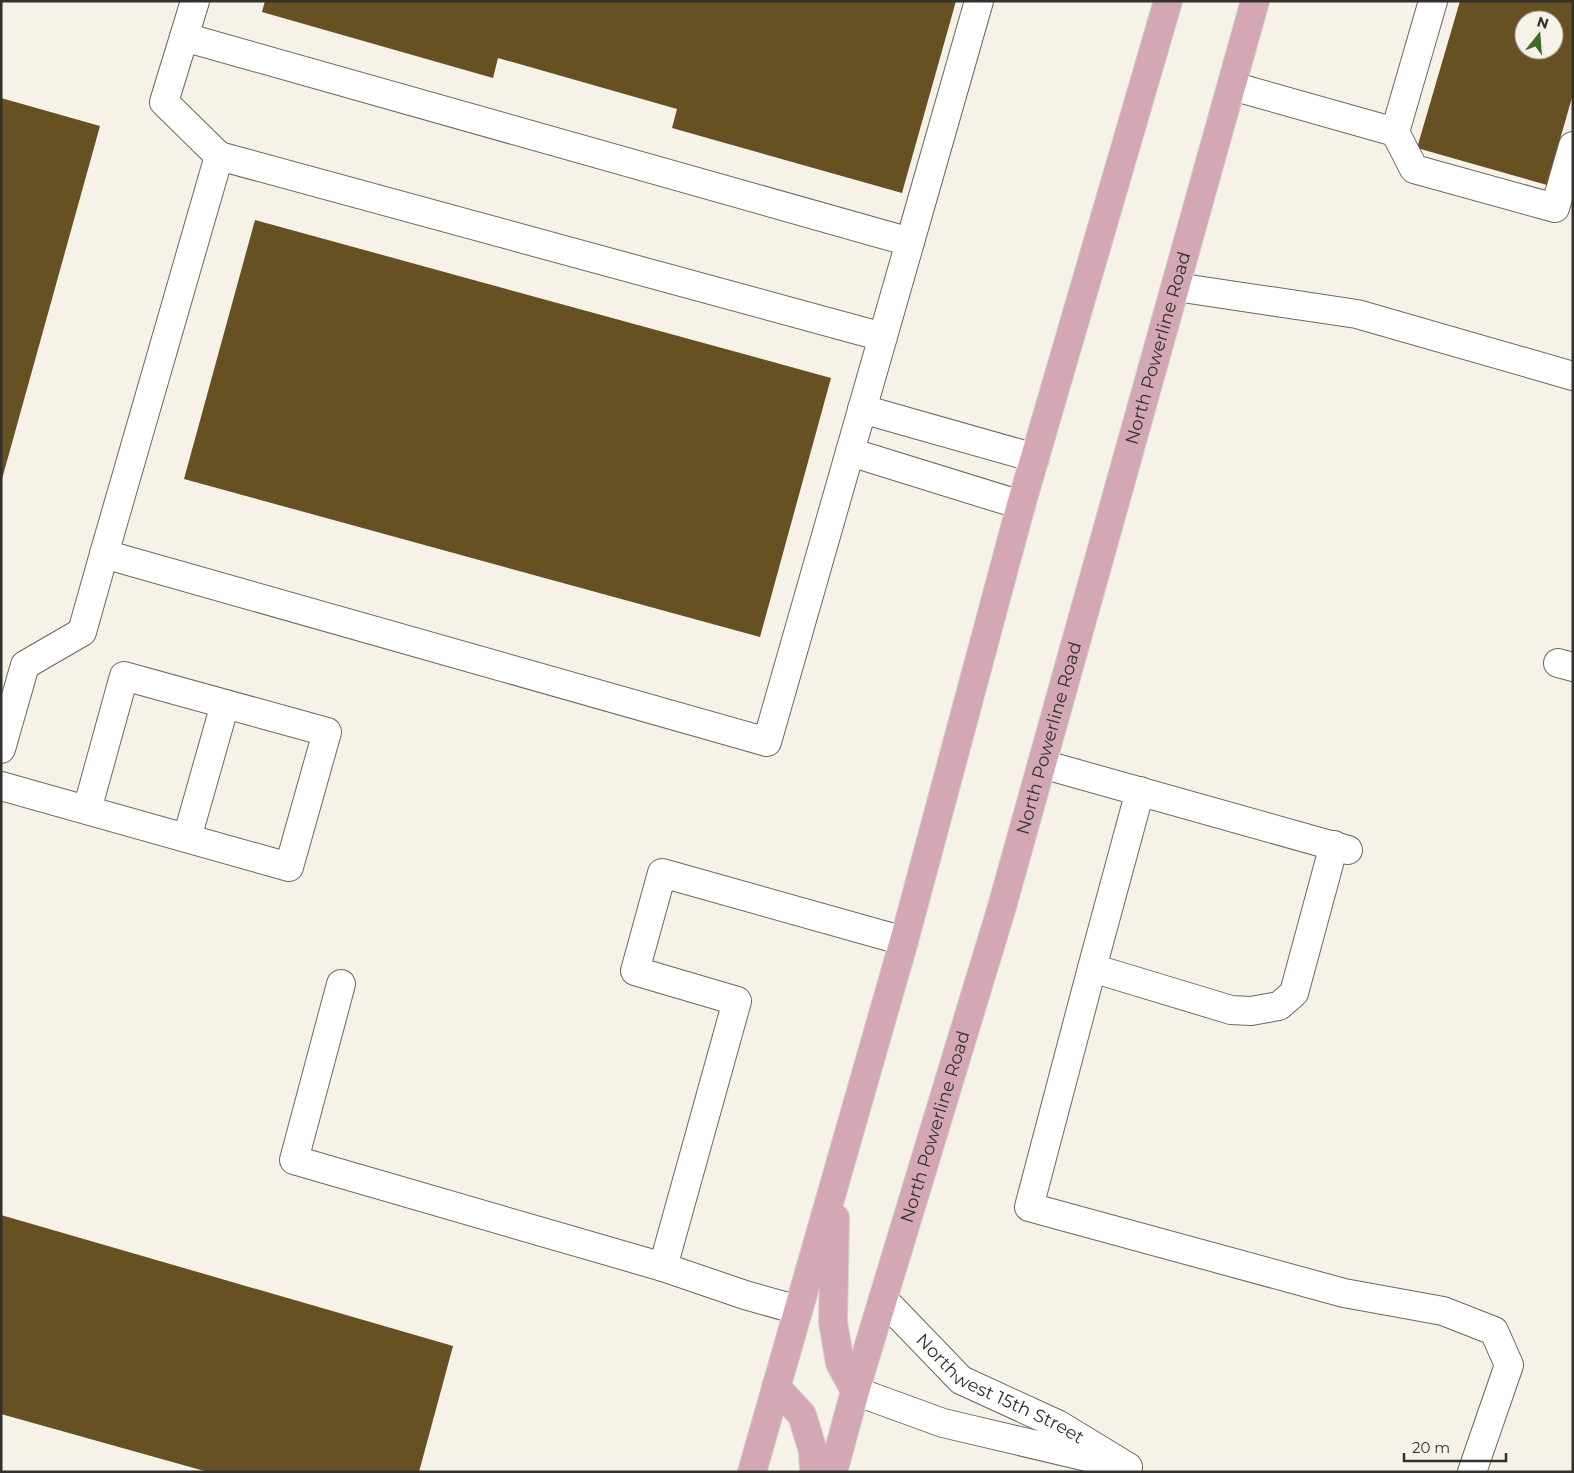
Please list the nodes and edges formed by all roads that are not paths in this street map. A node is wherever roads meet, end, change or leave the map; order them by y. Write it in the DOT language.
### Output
graph roads {
  1 [pos="195,1"];
  2 [pos="979,1"];
  3 [pos="1168,1"];
  4 [pos="1255,1"];
  5 [pos="1433,1"];
  6 [pos="184,37"];
  7 [pos="1232,86"];
  8 [pos="1395,132"];
  9 [pos="1573,146"];
  10 [pos="219,156"];
  11 [pos="910,242"];
  12 [pos="1176,287"];
  13 [pos="883,337"];
  14 [pos="1573,376"];
  15 [pos="862,409"];
  16 [pos="850,452"];
  17 [pos="1035,458"];
  18 [pos="1021,505"];
  19 [pos="104,554"];
  20 [pos="225,704"];
  21 [pos="1,749"];
  22 [pos="1042,764"];
  23 [pos="1,786"];
  24 [pos="1140,792"];
  25 [pos="87,810"];
  26 [pos="187,838"];
  27 [pos="904,941"];
  28 [pos="1092,968"];
  29 [pos="341,984"];
  30 [pos="835,1182"];
  31 [pos="663,1267"];
  32 [pos="883,1299"];
  33 [pos="798,1310"];
  34 [pos="776,1387"];
  35 [pos="855,1390"];
  36 [pos="1136,1470"];
  37 [pos="752,1472"];
  38 [pos="814,1472"];
  39 [pos="833,1472"];
  40 [pos="1472,1472"];
  1 -- 6 [label="street"];
  2 -- 11 [label="street"];
  3 -- 17 [label="main road"];
  4 -- 7 [label="main road, North Powerline Road"];
  5 -- 8 [label="street"];
  6 -- 10 [label="street"];
  6 -- 11 [label="street"];
  7 -- 8 [label="street"];
  7 -- 12 [label="main road, North Powerline Road"];
  8 -- 9 [label="street"];
  10 -- 13 [label="street"];
  10 -- 19 [label="street"];
  11 -- 13 [label="street"];
  12 -- 14 [label="street"];
  12 -- 22 [label="main road, North Powerline Road"];
  13 -- 15 [label="street"];
  15 -- 16 [label="street"];
  15 -- 17 [label="street"];
  16 -- 18 [label="street"];
  16 -- 19 [label="street"];
  17 -- 18 [label="main road"];
  18 -- 27 [label="main road"];
  19 -- 21 [label="street"];
  20 -- 25 [label="street"];
  20 -- 26 [label="street"];
  20 -- 26 [label="street"];
  22 -- 24 [label="street"];
  22 -- 32 [label="main road, North Powerline Road"];
  23 -- 25 [label="street"];
  24 -- 28 [label="street"];
  24 -- 28 [label="street"];
  25 -- 26 [label="street"];
  27 -- 30 [label="main road"];
  27 -- 31 [label="street"];
  28 -- 40 [label="street"];
  29 -- 31 [label="street"];
  30 -- 33 [label="main road"];
  30 -- 35 [label="main road"];
  31 -- 33 [label="street"];
  32 -- 35 [label="main road, North Powerline Road"];
  32 -- 36 [label="street, Northwest 15th Street"];
  33 -- 34 [label="main road"];
  34 -- 37 [label="main road"];
  34 -- 38 [label="main road"];
  35 -- 36 [label="street, Northwest 15th Street"];
  35 -- 39 [label="main road, North Powerline Road"];
}
